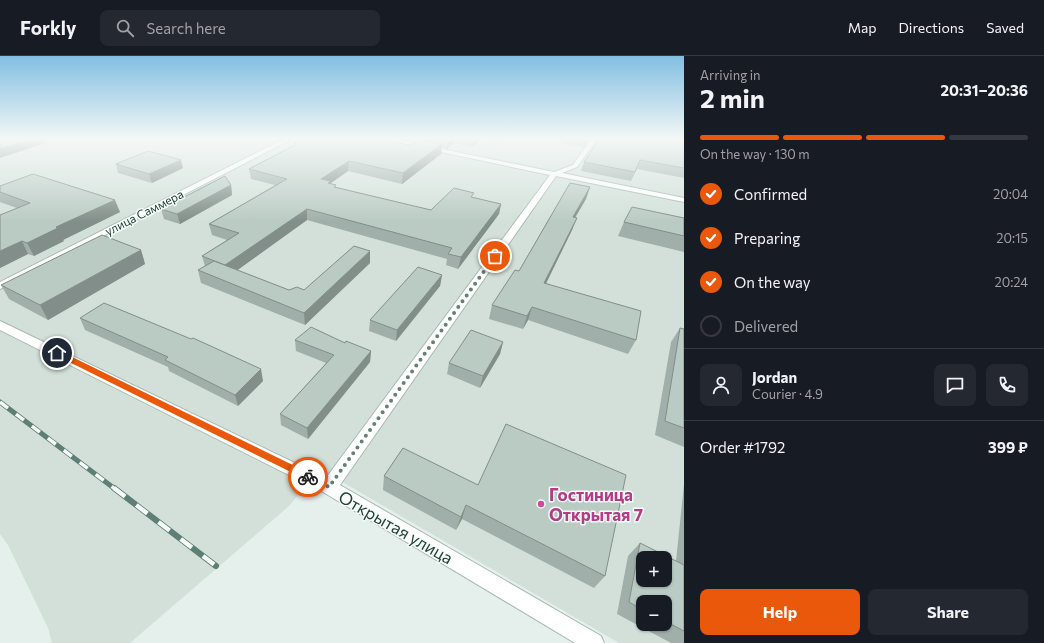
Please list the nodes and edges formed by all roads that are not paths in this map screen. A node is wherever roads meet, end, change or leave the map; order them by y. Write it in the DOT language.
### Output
graph roads {
  1 [pos="235,166"];
  2 [pos="517,166"];
  3 [pos="574,166"];
  4 [pos="554,174"];
  5 [pos="684,200"];
  6 [pos="0,286"];
  7 [pos="0,325"];
  8 [pos="329,487"];
  9 [pos="594,643"];
  1 -- 6 [label="street, улица Саммера"];
  2 -- 4 [label="street"];
  3 -- 4 [label="street"];
  4 -- 5 [label="street"];
  4 -- 8 [label="street"];
  7 -- 8 [label="street, Открытая улица"];
  8 -- 9 [label="street, Открытая улица"];
}
